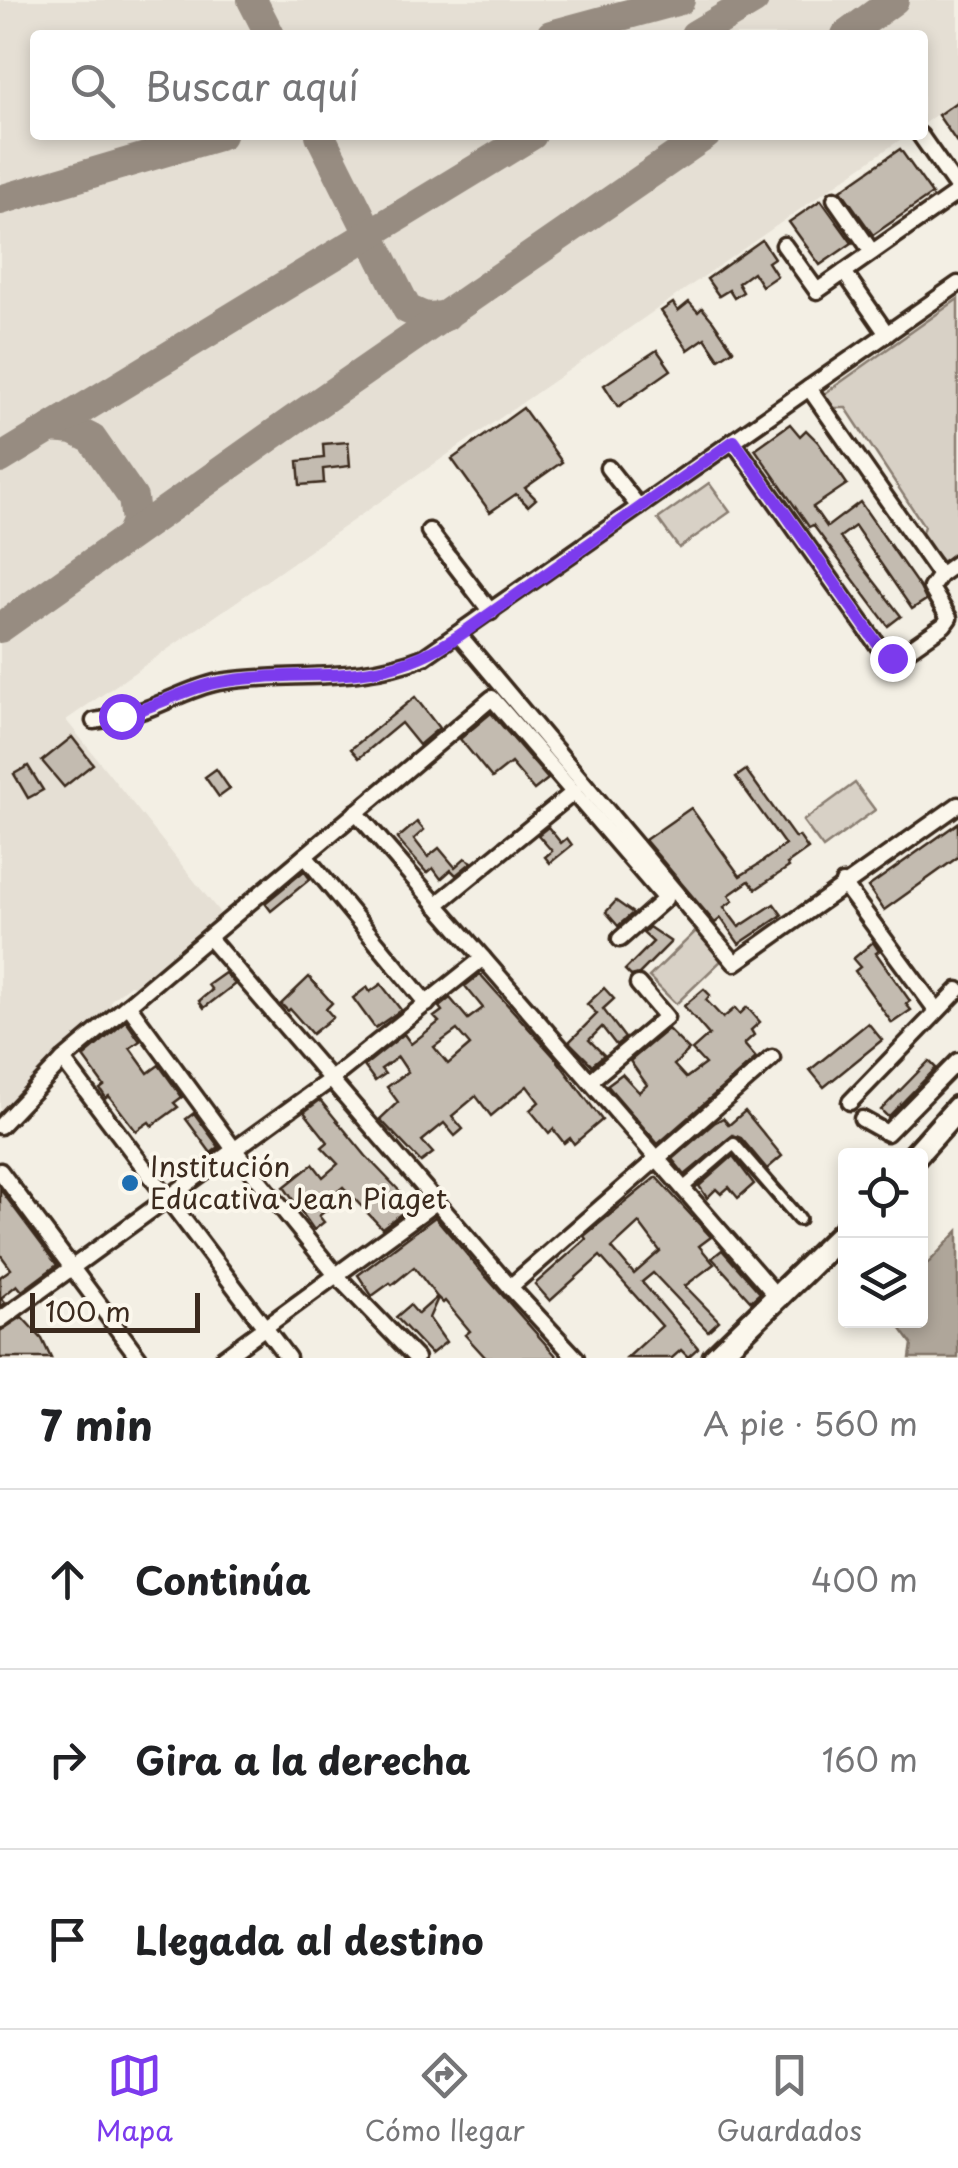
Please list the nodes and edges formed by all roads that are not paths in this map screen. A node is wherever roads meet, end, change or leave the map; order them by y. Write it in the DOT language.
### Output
graph roads {
  1 [pos="923,140"];
  2 [pos="958,191"];
  3 [pos="835,199"];
  4 [pos="784,245"];
  5 [pos="872,252"];
  6 [pos="844,272"];
  7 [pos="958,284"];
  8 [pos="887,334"];
  9 [pos="809,388"];
  10 [pos="734,441"];
  11 [pos="608,468"];
  12 [pos="640,507"];
  13 [pos="429,531"];
  14 [pos="958,562"];
  15 [pos="940,574"];
  16 [pos="491,612"];
  17 [pos="460,635"];
  18 [pos="94,721"];
  19 [pos="574,792"];
  20 [pos="958,805"];
  21 [pos="356,812"];
  22 [pos="304,856"];
  23 [pos="843,883"];
  24 [pos="436,905"];
  25 [pos="209,938"];
  26 [pos="620,939"];
  27 [pos="483,958"];
  28 [pos="638,984"];
  29 [pos="958,990"];
  30 [pos="427,1004"];
  31 [pos="128,1005"];
  32 [pos="937,1011"];
  33 [pos="772,1058"];
  34 [pos="62,1060"];
  35 [pos="958,1061"];
  36 [pos="330,1080"];
  37 [pos="590,1081"];
  38 [pos="850,1102"];
  39 [pos="958,1108"];
  40 [pos="862,1119"];
  41 [pos="0,1126"];
  42 [pos="234,1148"];
  43 [pos="922,1148"];
  44 [pos="658,1159"];
  45 [pos="0,1171"];
  46 [pos="683,1188"];
  47 [pos="166,1198"];
  48 [pos="436,1202"];
  49 [pos="799,1218"];
  50 [pos="838,1238"];
  51 [pos="71,1268"];
  52 [pos="336,1275"];
  53 [pos="510,1287"];
  54 [pos="779,1298"];
  55 [pos="0,1320"];
  56 [pos="265,1327"];
  57 [pos="571,1356"];
  58 [pos="139,1358"];
  59 [pos="223,1358"];
  60 [pos="288,1358"];
  61 [pos="416,1358"];
  62 [pos="715,1358"];
  1 -- 2 [label="street"];
  2 -- 5 [label="street"];
  3 -- 5 [label="street"];
  4 -- 6 [label="street"];
  5 -- 6 [label="street"];
  6 -- 8 [label="street"];
  7 -- 8 [label="street"];
  8 -- 9 [label="street"];
  9 -- 10 [label="street"];
  9 -- 15 [label="street"];
  10 -- 12 [label="street"];
  10 -- 15 [label="street"];
  11 -- 12 [label="street"];
  12 -- 16 [label="street"];
  13 -- 16 [label="street"];
  14 -- 15 [label="street"];
  16 -- 17 [label="street"];
  17 -- 18 [label="street"];
  17 -- 23 [label="street"];
  19 -- 21 [label="street"];
  19 -- 24 [label="street"];
  19 -- 26 [label="street"];
  20 -- 23 [label="street"];
  21 -- 22 [label="street"];
  21 -- 24 [label="street"];
  22 -- 25 [label="street"];
  22 -- 30 [label="street"];
  23 -- 32 [label="street"];
  24 -- 27 [label="street"];
  25 -- 31 [label="street"];
  25 -- 36 [label="street"];
  27 -- 30 [label="street"];
  27 -- 37 [label="street"];
  28 -- 37 [label="street"];
  29 -- 32 [label="street"];
  30 -- 36 [label="street"];
  31 -- 34 [label="street"];
  31 -- 42 [label="street"];
  32 -- 38 [label="street"];
  33 -- 44 [label="street"];
  34 -- 41 [label="street"];
  34 -- 47 [label="street"];
  35 -- 40 [label="street"];
  36 -- 42 [label="street"];
  36 -- 48 [label="street"];
  37 -- 44 [label="street"];
  39 -- 43 [label="main road"];
  42 -- 47 [label="street"];
  42 -- 52 [label="street"];
  44 -- 46 [label="street"];
  44 -- 53 [label="street"];
  45 -- 51 [label="street"];
  46 -- 49 [label="street"];
  46 -- 54 [label="street"];
  47 -- 51 [label="street"];
  47 -- 56 [label="street"];
  48 -- 52 [label="street"];
  48 -- 53 [label="street"];
  50 -- 54 [label="main road"];
  51 -- 55 [label="street"];
  51 -- 58 [label="street"];
  52 -- 56 [label="street"];
  52 -- 61 [label="street"];
  53 -- 57 [label="street"];
  54 -- 62 [label="main road"];
  56 -- 59 [label="street"];
  56 -- 60 [label="street"];
}
